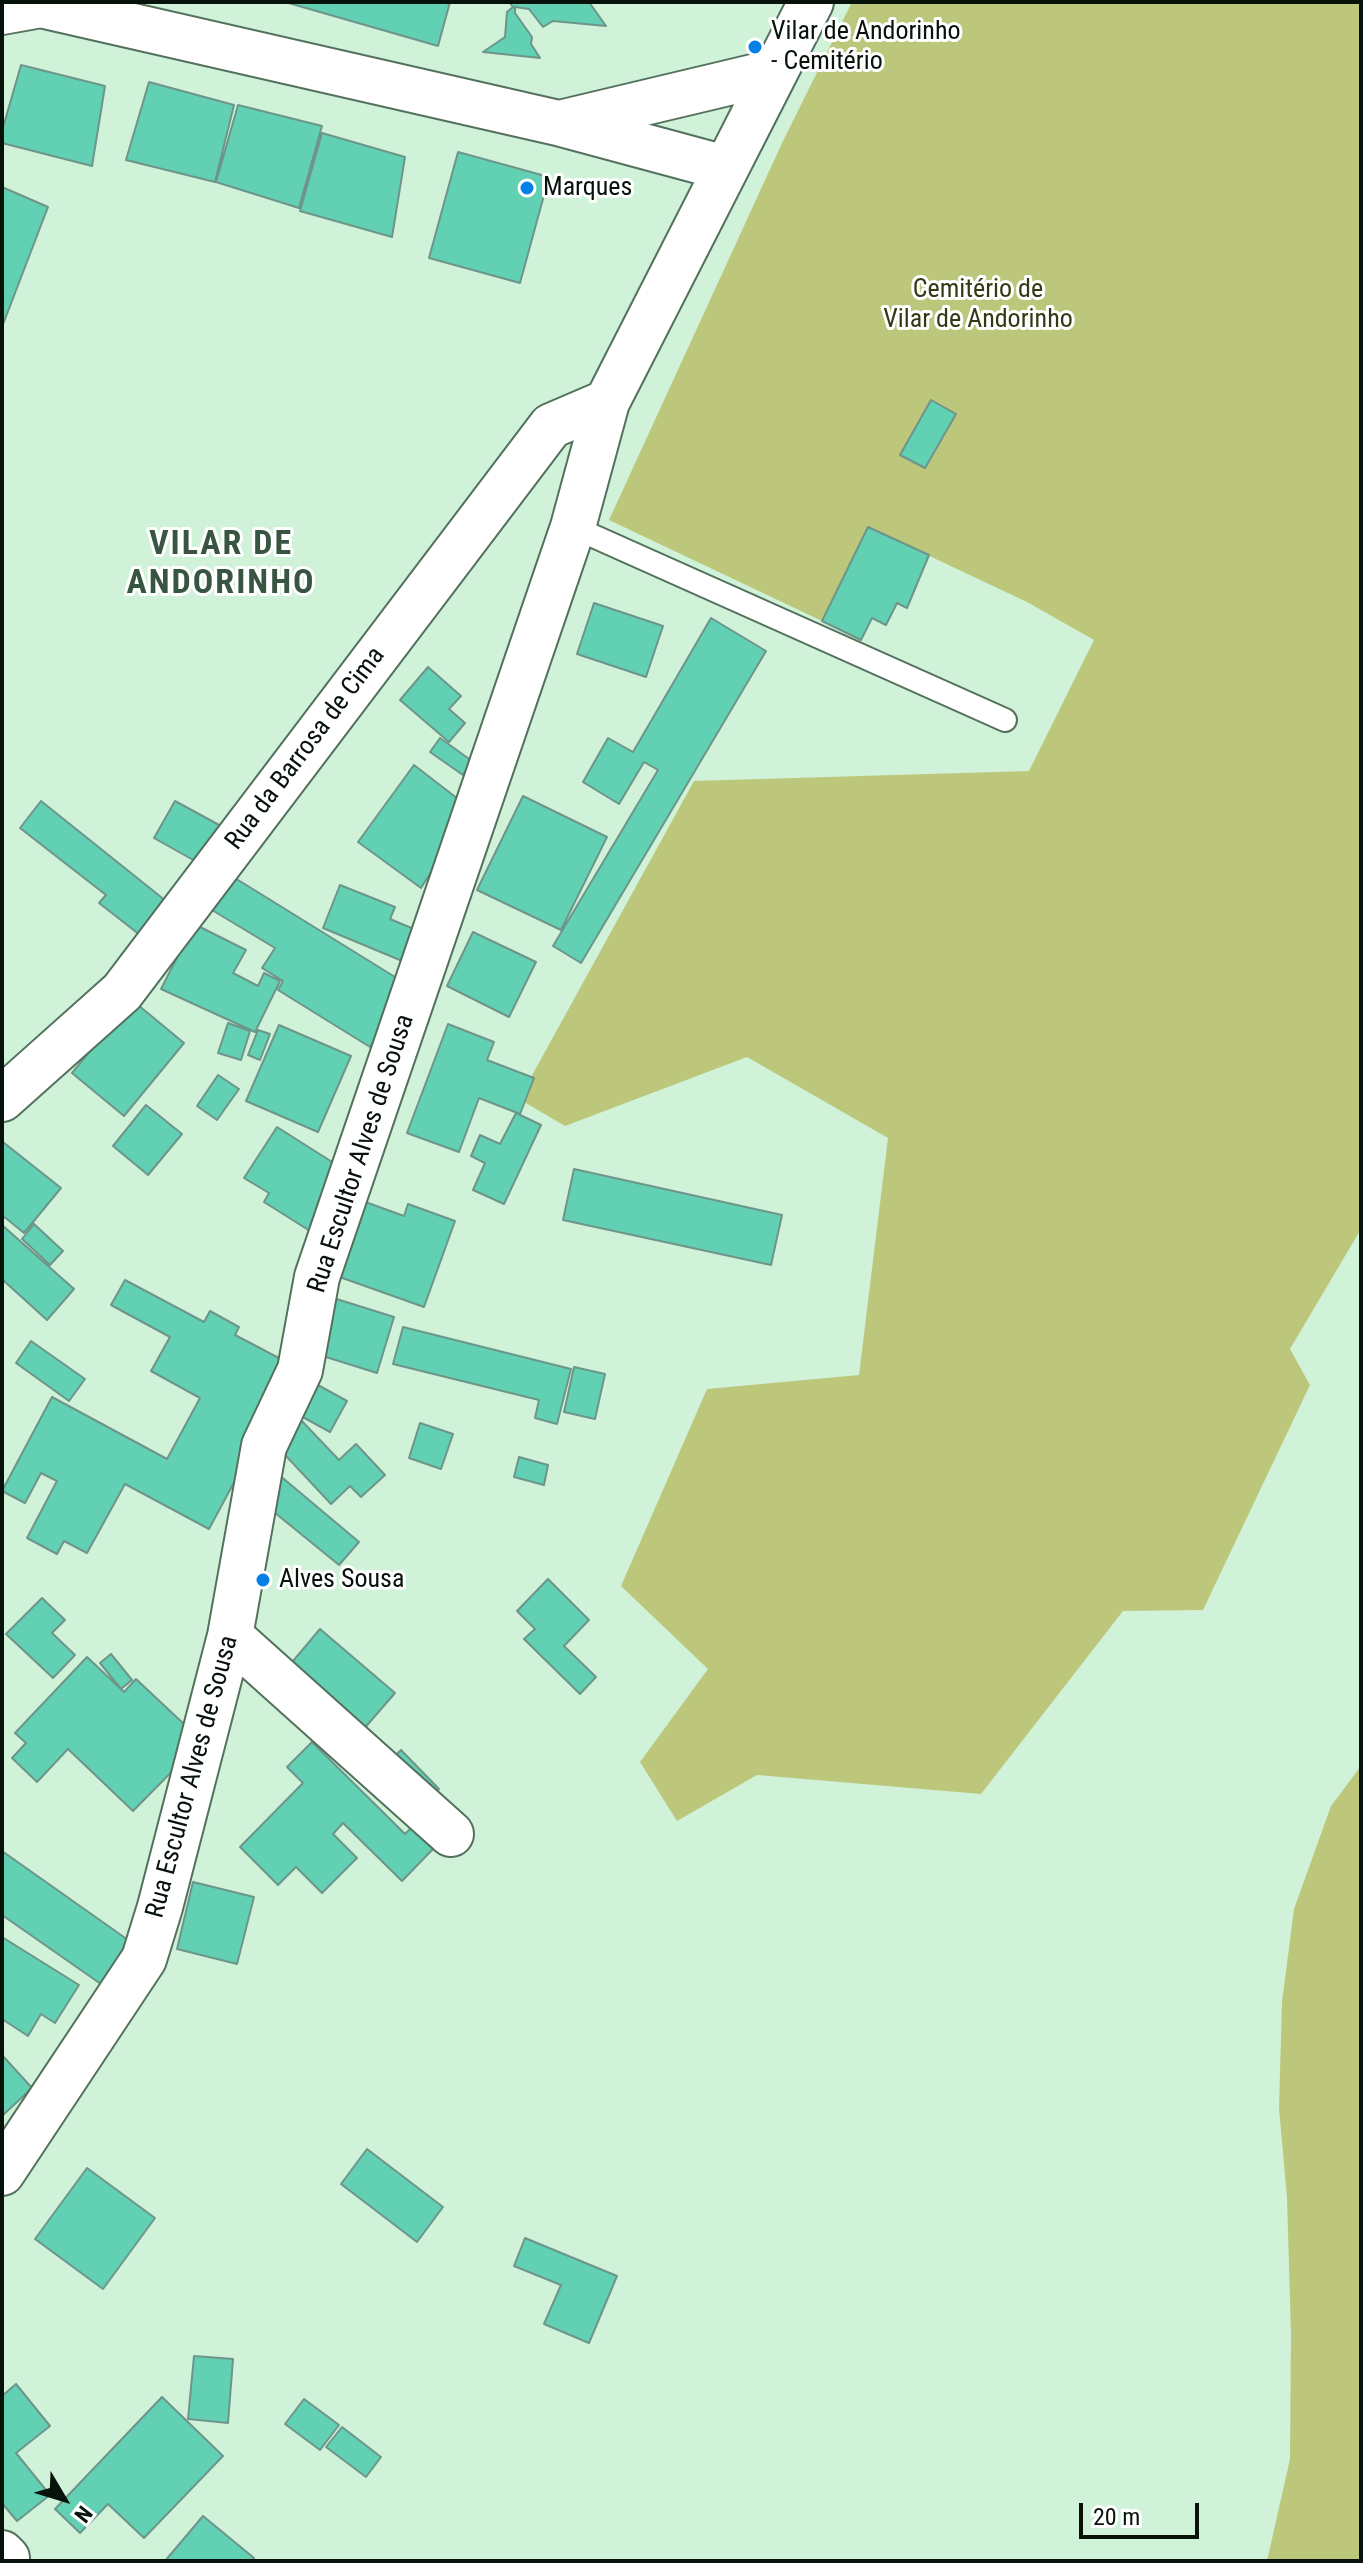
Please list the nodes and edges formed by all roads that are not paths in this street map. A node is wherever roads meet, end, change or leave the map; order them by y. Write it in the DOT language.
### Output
graph roads {
  1 [pos="811,2"];
  2 [pos="27,6"];
  3 [pos="774,72"];
  4 [pos="558,123"];
  5 [pos="725,168"];
  6 [pos="607,402"];
  7 [pos="573,527"];
  8 [pos="1005,720"];
  9 [pos="2,1099"];
  10 [pos="230,1636"];
  11 [pos="451,1834"];
  12 [pos="2,2173"];
  13 [pos="2,2553"];
  14 [pos="5,2561"];
  1 -- 3 [label="street"];
  2 -- 4 [label="street"];
  3 -- 4 [label="street"];
  3 -- 5 [label="street"];
  4 -- 5 [label="street"];
  5 -- 6 [label="street, Rua Escultor Alves de Sousa"];
  6 -- 7 [label="street, Rua Escultor Alves de Sousa"];
  6 -- 9 [label="street, Rua da Barrosa de Cima"];
  7 -- 8 [label="lane"];
  7 -- 10 [label="street, Rua Escultor Alves de Sousa"];
  10 -- 11 [label="street"];
  10 -- 12 [label="street, Rua Escultor Alves de Sousa"];
  13 -- 14 [label="street"];
}
